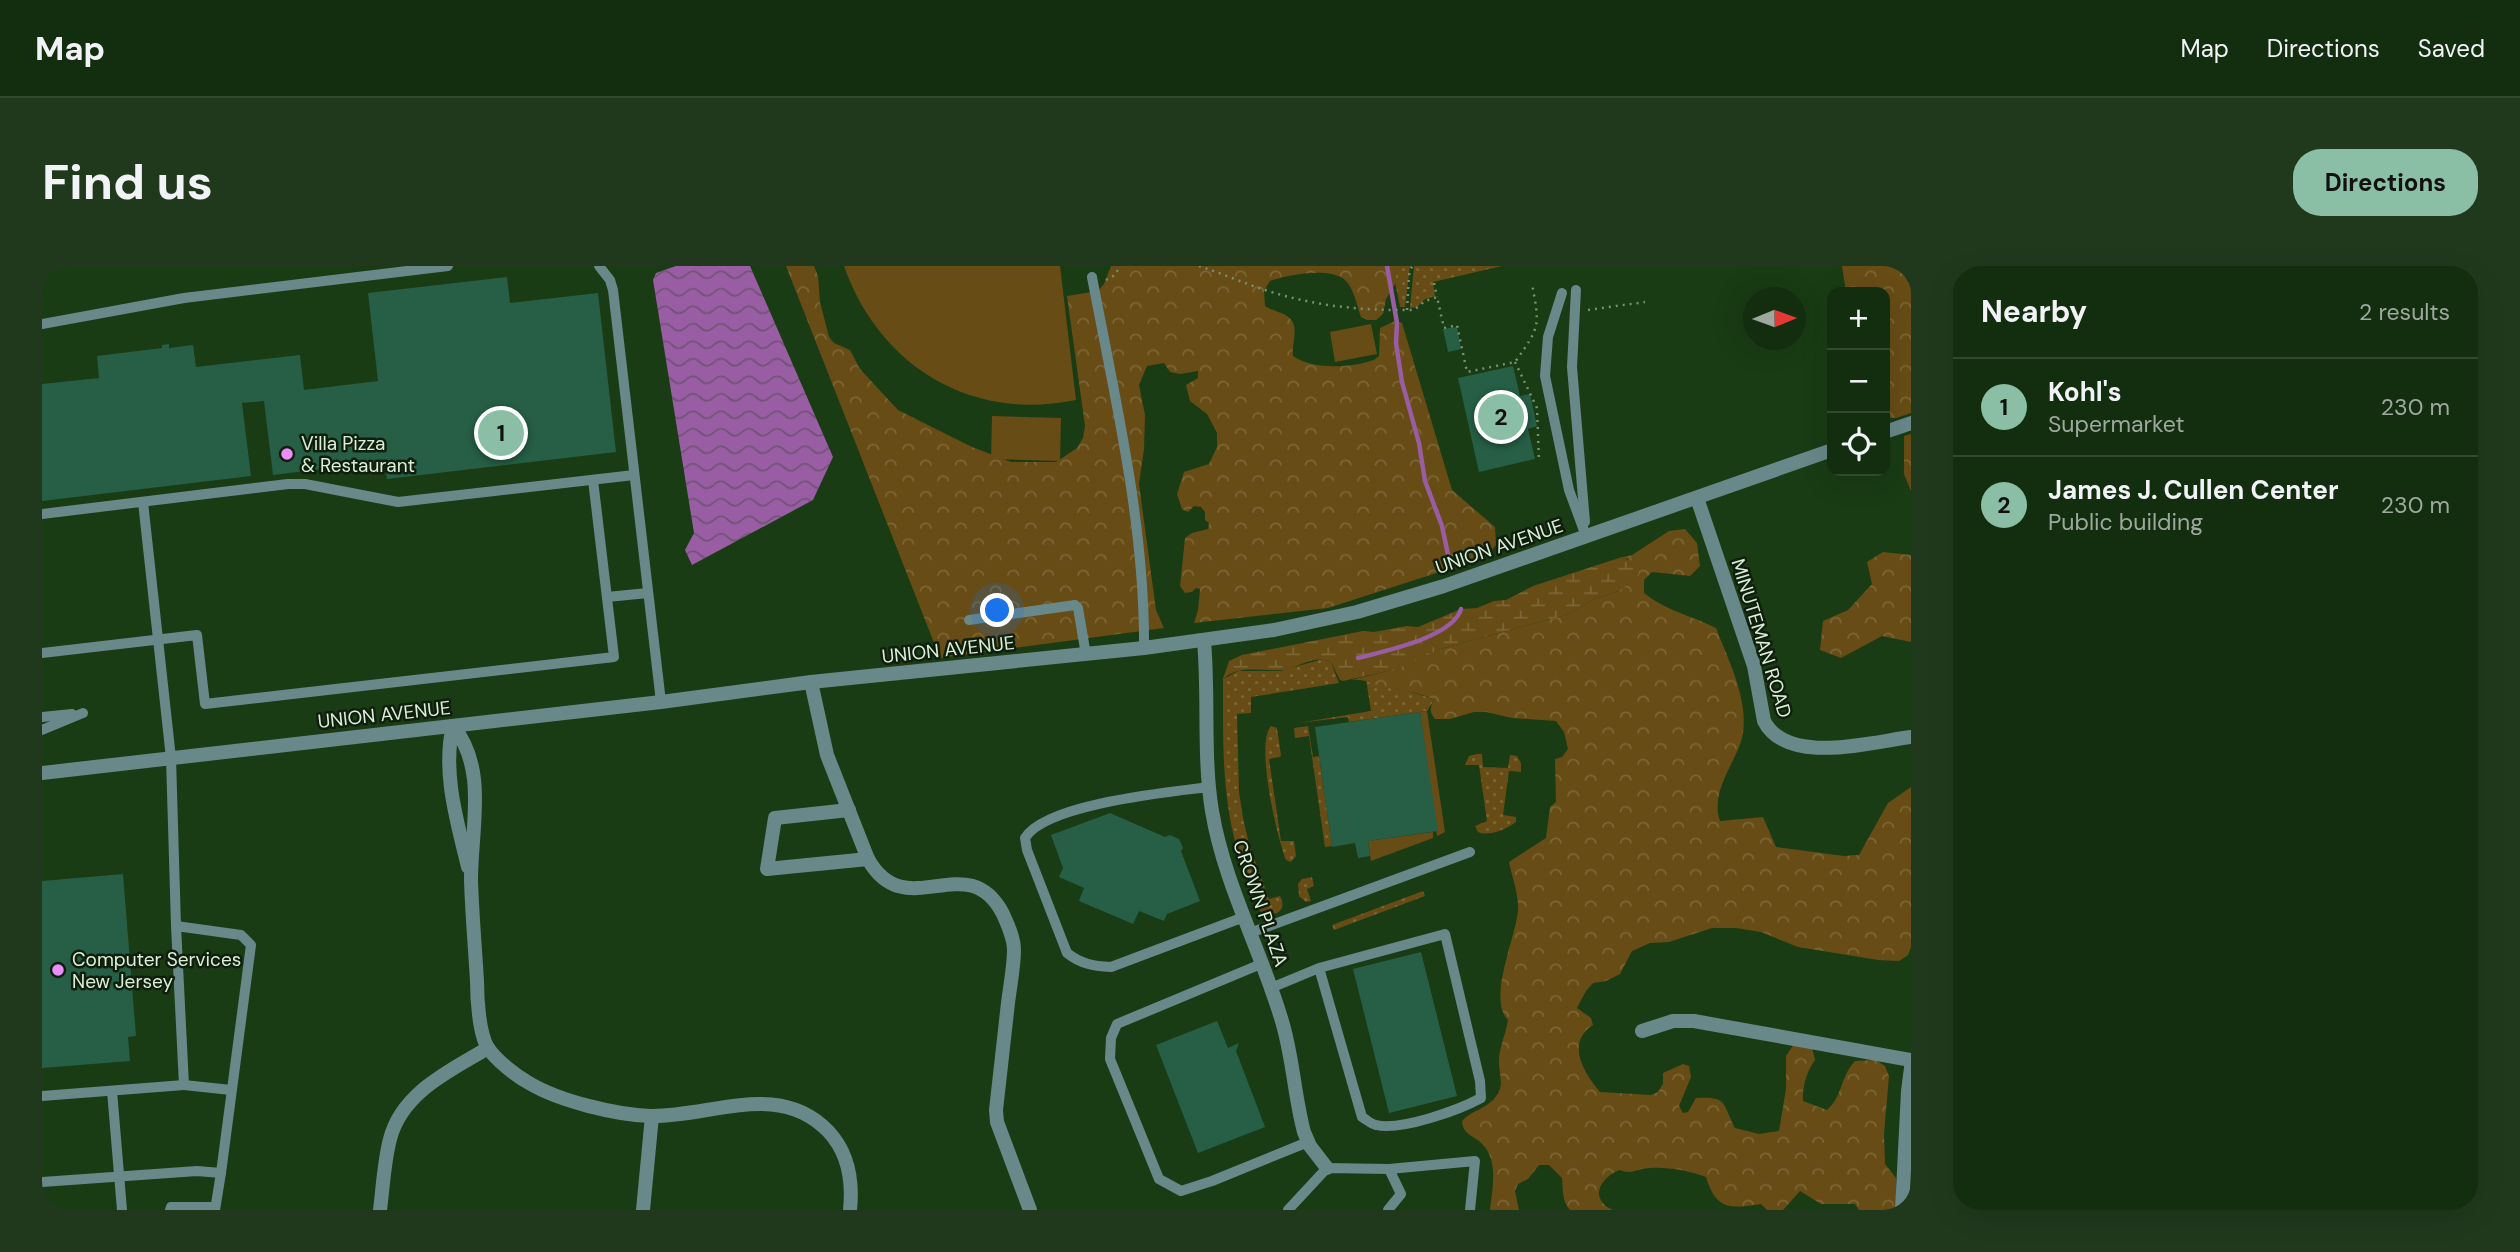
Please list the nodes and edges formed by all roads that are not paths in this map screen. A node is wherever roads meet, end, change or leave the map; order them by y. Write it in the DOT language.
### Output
graph roads {
  1 [pos="448,266"];
  2 [pos="599,266"];
  3 [pos="1092,277"];
  4 [pos="1576,290"];
  5 [pos="1562,293"];
  6 [pos="42,324"];
  7 [pos="1911,423"];
  8 [pos="1890,430"];
  9 [pos="1827,452"];
  10 [pos="634,475"];
  11 [pos="593,480"];
  12 [pos="1697,498"];
  13 [pos="143,502"];
  14 [pos="42,514"];
  15 [pos="1586,537"];
  16 [pos="648,593"];
  17 [pos="607,597"];
  18 [pos="969,620"];
  19 [pos="159,640"];
  20 [pos="1204,641"];
  21 [pos="1144,648"];
  22 [pos="42,653"];
  23 [pos="1086,654"];
  24 [pos="811,682"];
  25 [pos="661,702"];
  26 [pos="42,717"];
  27 [pos="453,726"];
  28 [pos="42,730"];
  29 [pos="1911,737"];
  30 [pos="171,758"];
  31 [pos="42,773"];
  32 [pos="1209,787"];
  33 [pos="849,810"];
  34 [pos="1470,852"];
  35 [pos="868,859"];
  36 [pos="471,878"];
  37 [pos="1244,916"];
  38 [pos="176,926"];
  39 [pos="1250,933"];
  40 [pos="1261,964"];
  41 [pos="1319,968"];
  42 [pos="1270,988"];
  43 [pos="1642,1031"];
  44 [pos="488,1048"];
  45 [pos="1911,1060"];
  46 [pos="1911,1068"];
  47 [pos="184,1085"];
  48 [pos="231,1090"];
  49 [pos="112,1091"];
  50 [pos="42,1096"];
  51 [pos="652,1116"];
  52 [pos="1308,1142"];
  53 [pos="1327,1168"];
  54 [pos="1389,1169"];
  55 [pos="220,1173"];
  56 [pos="118,1176"];
  57 [pos="42,1182"];
  58 [pos="215,1209"];
  59 [pos="122,1210"];
  60 [pos="170,1210"];
  61 [pos="380,1210"];
  62 [pos="643,1210"];
  63 [pos="850,1210"];
  64 [pos="1030,1210"];
  65 [pos="1288,1210"];
  66 [pos="1388,1210"];
  67 [pos="1470,1210"];
  68 [pos="1902,1210"];
  1 -- 6 [label="lane"];
  2 -- 10 [label="lane"];
  3 -- 21 [label="lane"];
  4 -- 15 [label="lane"];
  5 -- 15 [label="lane"];
  7 -- 8 [label="street"];
  9 -- 12 [label="street, UNION AVENUE"];
  10 -- 11 [label="lane"];
  10 -- 16 [label="lane"];
  11 -- 13 [label="lane"];
  11 -- 17 [label="lane"];
  12 -- 15 [label="street, UNION AVENUE"];
  12 -- 29 [label="street, MINUTEMAN ROAD"];
  13 -- 14 [label="lane"];
  13 -- 19 [label="lane"];
  15 -- 20 [label="street, UNION AVENUE"];
  16 -- 17 [label="lane"];
  16 -- 25 [label="lane"];
  17 -- 19 [label="lane"];
  18 -- 23 [label="lane"];
  19 -- 22 [label="lane"];
  19 -- 30 [label="lane"];
  20 -- 21 [label="street, UNION AVENUE"];
  20 -- 32 [label="street, CROWN PLAZA"];
  21 -- 23 [label="street, UNION AVENUE"];
  23 -- 24 [label="street, UNION AVENUE"];
  24 -- 25 [label="street, UNION AVENUE"];
  24 -- 33 [label="street"];
  25 -- 27 [label="street, UNION AVENUE"];
  26 -- 28 [label="lane"];
  27 -- 30 [label="street, UNION AVENUE"];
  27 -- 36 [label="street"];
  27 -- 36 [label="street"];
  30 -- 31 [label="street, UNION AVENUE"];
  30 -- 38 [label="lane"];
  32 -- 37 [label="street, CROWN PLAZA"];
  32 -- 37 [label="lane"];
  33 -- 35 [label="street"];
  33 -- 35 [label="street"];
  34 -- 39 [label="lane"];
  35 -- 64 [label="street"];
  36 -- 44 [label="street"];
  37 -- 39 [label="street, CROWN PLAZA"];
  38 -- 47 [label="lane"];
  38 -- 48 [label="lane"];
  39 -- 40 [label="street, CROWN PLAZA"];
  40 -- 42 [label="street, CROWN PLAZA"];
  40 -- 52 [label="lane"];
  41 -- 41 [label="lane"];
  41 -- 42 [label="lane"];
  42 -- 52 [label="street, CROWN PLAZA"];
  43 -- 45 [label="street"];
  44 -- 51 [label="street"];
  44 -- 61 [label="street"];
  46 -- 68 [label="street"];
  47 -- 48 [label="lane"];
  47 -- 49 [label="lane"];
  48 -- 55 [label="lane"];
  49 -- 50 [label="lane"];
  49 -- 56 [label="lane"];
  51 -- 62 [label="street"];
  51 -- 63 [label="street"];
  52 -- 53 [label="street, CROWN PLAZA"];
  53 -- 54 [label="lane"];
  53 -- 65 [label="lane"];
  54 -- 66 [label="lane"];
  54 -- 67 [label="lane"];
  55 -- 56 [label="lane"];
  55 -- 58 [label="lane"];
  56 -- 57 [label="lane"];
  56 -- 59 [label="lane"];
  58 -- 60 [label="lane"];
}
